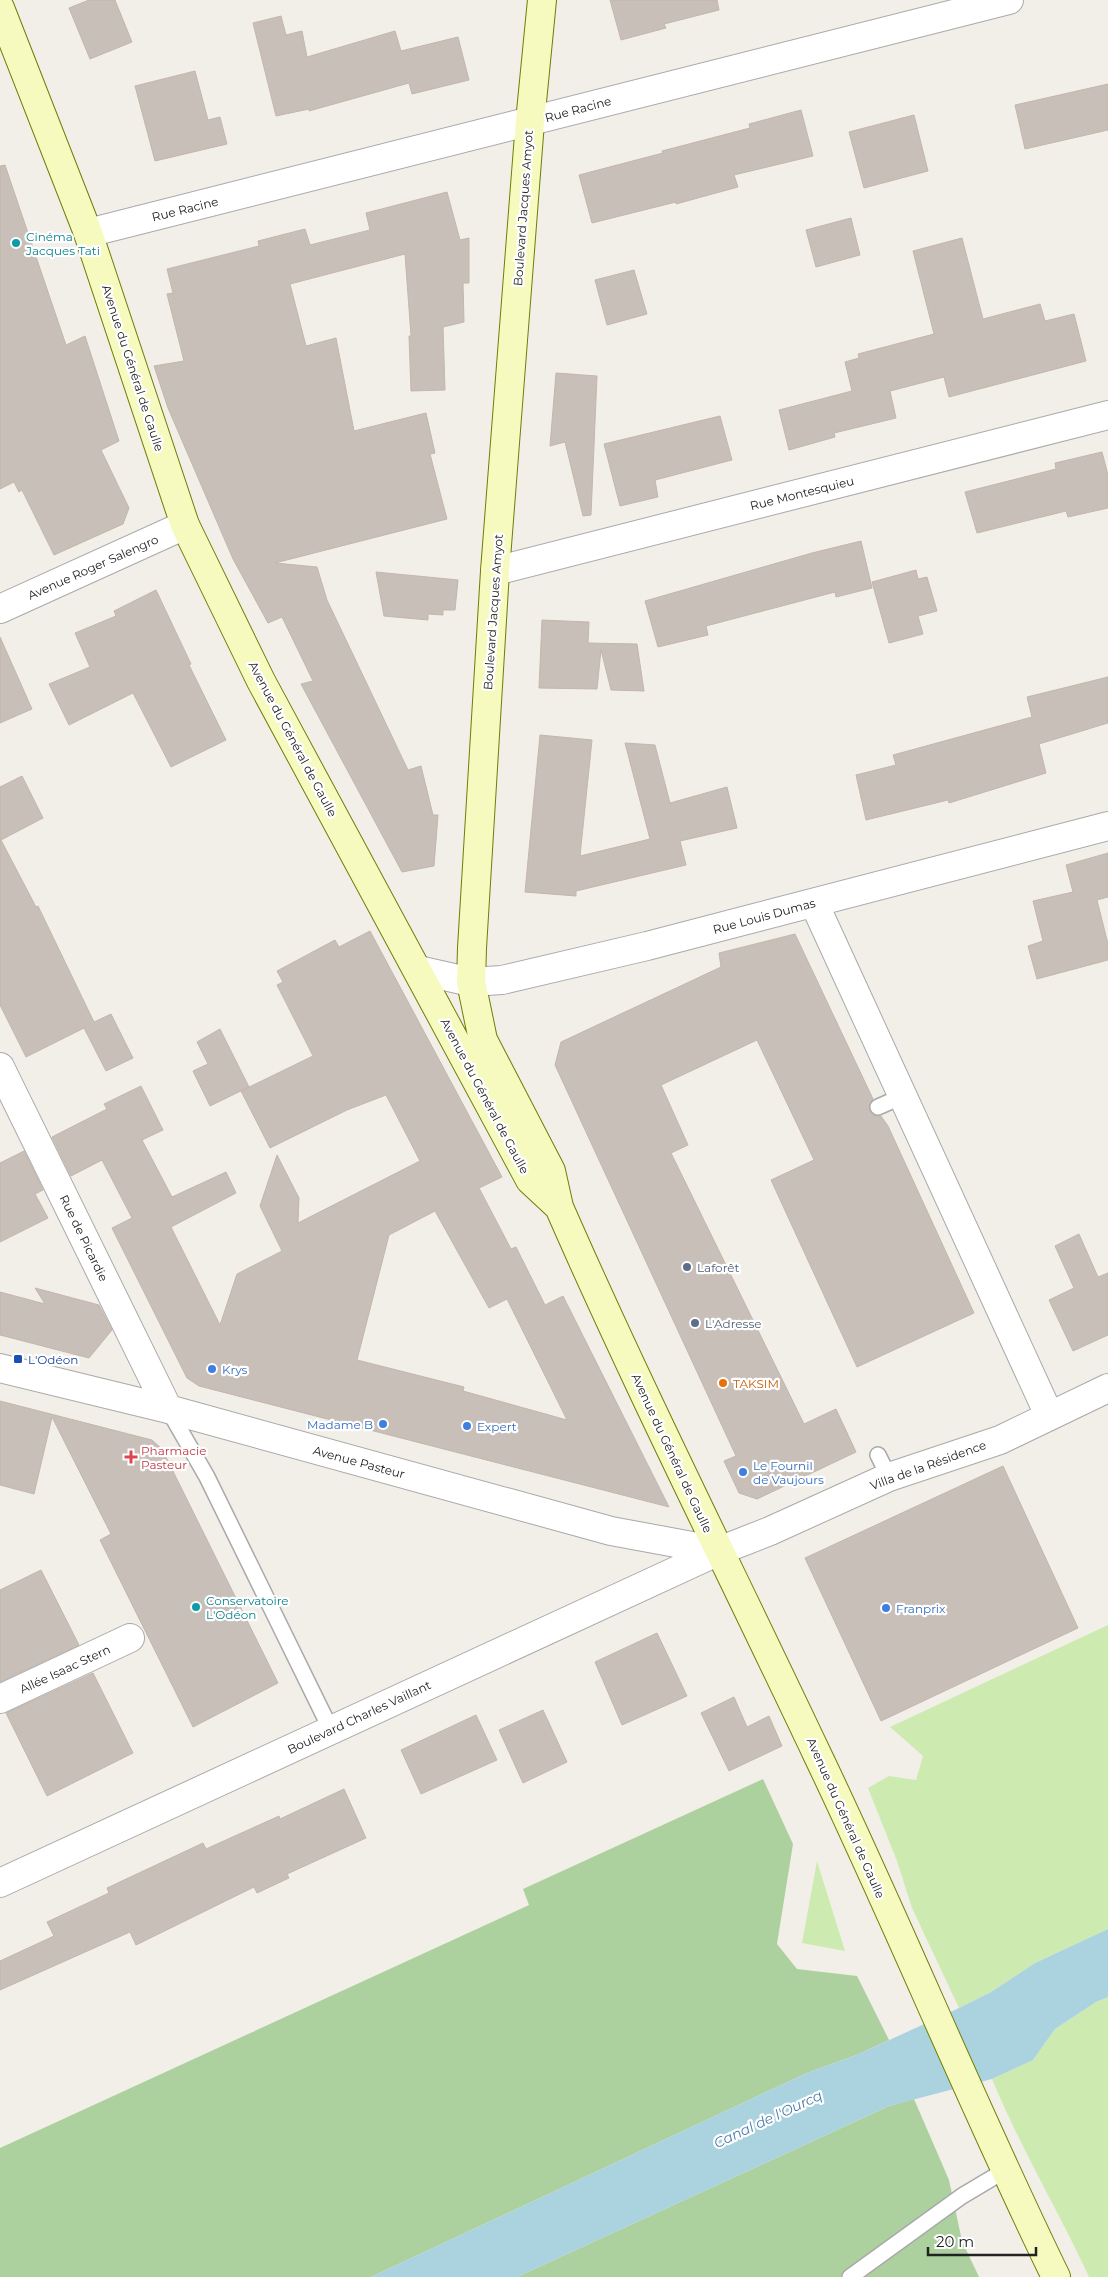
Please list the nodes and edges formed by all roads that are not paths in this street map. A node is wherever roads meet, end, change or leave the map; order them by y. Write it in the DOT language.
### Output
graph roads {
  1 [pos="542,0"];
  2 [pos="1009,0"];
  3 [pos="0,8"];
  4 [pos="530,122"];
  5 [pos="88,233"];
  6 [pos="1108,415"];
  7 [pos="185,525"];
  8 [pos="495,570"];
  9 [pos="0,609"];
  10 [pos="1108,826"];
  11 [pos="814,902"];
  12 [pos="418,970"];
  13 [pos="471,982"];
  14 [pos="0,1067"];
  15 [pos="903,1096"];
  16 [pos="878,1107"];
  17 [pos="559,1207"];
  18 [pos="0,1368"];
  19 [pos="1108,1388"];
  20 [pos="168,1409"];
  21 [pos="1050,1415"];
  22 [pos="718,1551"];
  23 [pos="130,1638"];
  24 [pos="0,1699"];
  25 [pos="331,1730"];
  26 [pos="0,1883"];
  27 [pos="1004,2171"];
  28 [pos="850,2277"];
  29 [pos="1056,2277"];
  1 -- 4 [label="main road, Boulevard Jacques Amyot"];
  2 -- 4 [label="street, Rue Racine"];
  3 -- 5 [label="main road, Avenue du Général de Gaulle"];
  4 -- 5 [label="street, Rue Racine"];
  4 -- 8 [label="main road, Boulevard Jacques Amyot"];
  5 -- 7 [label="main road, Avenue du Général de Gaulle"];
  6 -- 8 [label="street, Rue Montesquieu"];
  7 -- 9 [label="street, Avenue Roger Salengro"];
  7 -- 12 [label="main road, Avenue du Général de Gaulle"];
  8 -- 13 [label="main road, Boulevard Jacques Amyot"];
  10 -- 11 [label="street, Rue Louis Dumas"];
  11 -- 13 [label="street, Rue Louis Dumas"];
  11 -- 15 [label="street"];
  12 -- 13 [label="street, Rue Louis Dumas"];
  12 -- 17 [label="main road, Avenue du Général de Gaulle"];
  13 -- 17 [label="main road, Boulevard Jacques Amyot"];
  14 -- 20 [label="street, Rue de Picardie"];
  15 -- 16 [label="lane"];
  15 -- 21 [label="street"];
  17 -- 22 [label="main road, Avenue du Général de Gaulle"];
  18 -- 20 [label="street, Avenue Pasteur"];
  19 -- 21 [label="street, Villa de la Résidence"];
  20 -- 22 [label="street, Avenue Pasteur"];
  20 -- 25 [label="lane"];
  21 -- 22 [label="street, Villa de la Résidence"];
  22 -- 25 [label="street, Boulevard Charles Vaillant"];
  22 -- 27 [label="main road, Avenue du Général de Gaulle"];
  23 -- 24 [label="street, Allée Isaac Stern"];
  25 -- 26 [label="street, Boulevard Charles Vaillant"];
  27 -- 28 [label="lane"];
  27 -- 29 [label="main road, Avenue du Général de Gaulle"];
}
